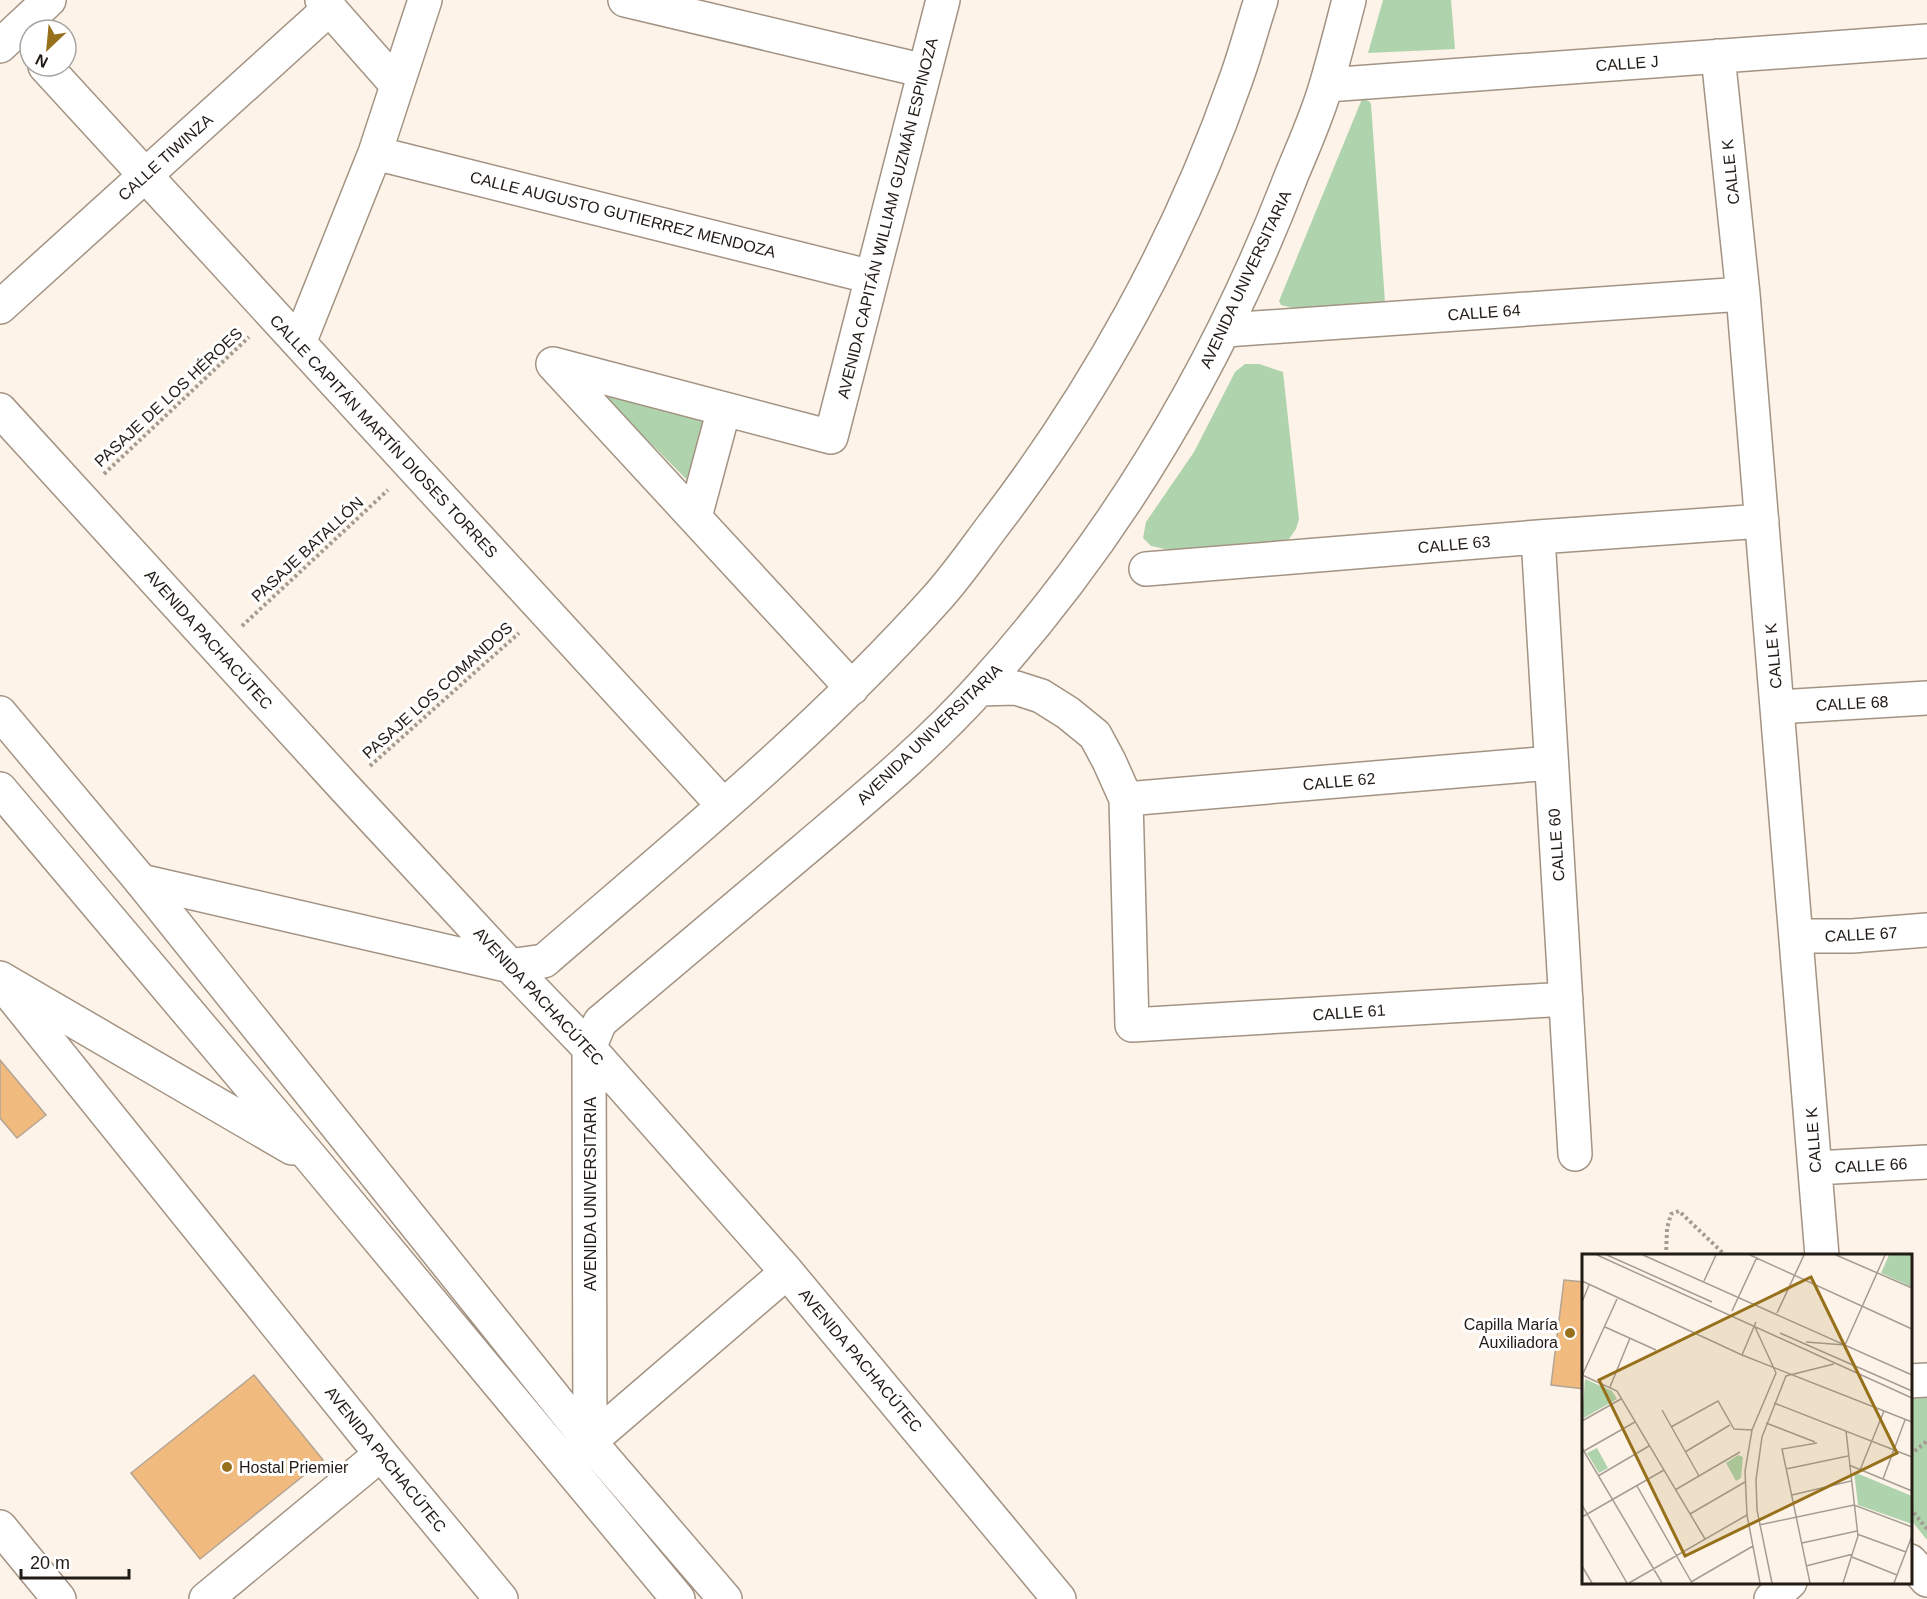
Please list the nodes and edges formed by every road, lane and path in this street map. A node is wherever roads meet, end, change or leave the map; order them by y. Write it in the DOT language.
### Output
graph roads {
  1 [pos="49,0"];
  2 [pos="425,0"];
  3 [pos="625,0"];
  4 [pos="943,0"];
  5 [pos="1261,0"];
  6 [pos="1348,0"];
  7 [pos="326,4"];
  8 [pos="11,37"];
  9 [pos="1927,41"];
  10 [pos="1718,56"];
  11 [pos="925,71"];
  12 [pos="56,78"];
  13 [pos="397,85"];
  14 [pos="1327,85"];
  15 [pos="375,153"];
  16 [pos="145,176"];
  17 [pos="872,277"];
  18 [pos="1743,294"];
  19 [pos="0,307"];
  20 [pos="273,315"];
  21 [pos="1226,330"];
  22 [pos="299,343"];
  23 [pos="724,409"];
  24 [pos="0,410"];
  25 [pos="413,468"];
  26 [pos="79,497"];
  27 [pos="695,517"];
  28 [pos="1761,521"];
  29 [pos="1538,537"];
  30 [pos="1146,569"];
  31 [pos="545,610"];
  32 [pos="218,649"];
  33 [pos="852,688"];
  34 [pos="979,689"];
  35 [pos="1927,698"];
  36 [pos="1777,707"];
  37 [pos="0,712"];
  38 [pos="1551,763"];
  39 [pos="345,788"];
  40 [pos="0,789"];
  41 [pos="1126,799"];
  42 [pos="723,805"];
  43 [pos="141,881"];
  44 [pos="1927,930"];
  45 [pos="1796,936"];
  46 [pos="510,966"];
  47 [pos="0,980"];
  48 [pos="1566,999"];
  49 [pos="590,1048"];
  50 [pos="1575,1154"];
  51 [pos="312,1159"];
  52 [pos="1927,1162"];
  53 [pos="1815,1168"];
  54 [pos="1666,1254"];
  55 [pos="1724,1254"];
  56 [pos="1822,1254"];
  57 [pos="787,1272"];
  58 [pos="1927,1380"];
  59 [pos="1912,1381"];
  60 [pos="1927,1441"];
  61 [pos="590,1442"];
  62 [pos="381,1454"];
  63 [pos="1912,1454"];
  64 [pos="565,1463"];
  65 [pos="1912,1509"];
  66 [pos="0,1527"];
  67 [pos="1927,1529"];
  68 [pos="1912,1562"];
  69 [pos="1927,1580"];
  70 [pos="1788,1584"];
  71 [pos="59,1599"];
  72 [pos="206,1599"];
  73 [pos="501,1599"];
  74 [pos="678,1599"];
  75 [pos="725,1599"];
  76 [pos="1059,1599"];
  77 [pos="1771,1599"];
  1 -- 8 [label="street"];
  2 -- 13 [label="street"];
  3 -- 11 [label="street"];
  4 -- 11 [label="street, AVENIDA CAPITÁN WILLIAM GUZMÁN ESPINOZA"];
  5 -- 33 [label="street"];
  6 -- 14 [label="street, AVENIDA UNIVERSITARIA"];
  7 -- 13 [label="street"];
  7 -- 16 [label="street, CALLE TIWINZA"];
  9 -- 10 [label="street, CALLE J"];
  10 -- 14 [label="street, CALLE J"];
  10 -- 18 [label="street, CALLE K"];
  11 -- 17 [label="street, AVENIDA CAPITÁN WILLIAM GUZMÁN ESPINOZA"];
  12 -- 16 [label="street, CALLE CAPITÁN MARTÍN DIOSES TORRES"];
  13 -- 15 [label="street"];
  14 -- 21 [label="street, AVENIDA UNIVERSITARIA"];
  15 -- 17 [label="street, CALLE AUGUSTO GUTIERREZ MENDOZA"];
  15 -- 22 [label="street"];
  16 -- 19 [label="street, CALLE TIWINZA"];
  16 -- 20 [label="street, CALLE CAPITÁN MARTÍN DIOSES TORRES"];
  17 -- 23 [label="street, AVENIDA CAPITÁN WILLIAM GUZMÁN ESPINOZA"];
  18 -- 21 [label="street, CALLE 64"];
  18 -- 28 [label="street, CALLE K"];
  20 -- 22 [label="street, CALLE CAPITÁN MARTÍN DIOSES TORRES"];
  20 -- 26 [label="path, PASAJE DE LOS HÉROES"];
  21 -- 34 [label="street, AVENIDA UNIVERSITARIA"];
  22 -- 25 [label="street, CALLE CAPITÁN MARTÍN DIOSES TORRES"];
  23 -- 27 [label="street"];
  23 -- 27 [label="street"];
  24 -- 26 [label="street, AVENIDA PACHACÚTEC"];
  25 -- 31 [label="street, CALLE CAPITÁN MARTÍN DIOSES TORRES"];
  25 -- 32 [label="path, PASAJE BATALLÓN"];
  26 -- 32 [label="street, AVENIDA PACHACÚTEC"];
  27 -- 33 [label="street"];
  28 -- 29 [label="street, CALLE 63"];
  28 -- 36 [label="street, CALLE K"];
  29 -- 30 [label="street, CALLE 63"];
  29 -- 38 [label="street, CALLE 60"];
  31 -- 39 [label="path, PASAJE LOS COMANDOS"];
  31 -- 42 [label="street, CALLE CAPITÁN MARTÍN DIOSES TORRES"];
  32 -- 39 [label="street, AVENIDA PACHACÚTEC"];
  33 -- 42 [label="street"];
  34 -- 41 [label="street"];
  34 -- 49 [label="street, AVENIDA UNIVERSITARIA"];
  35 -- 36 [label="street, CALLE 68"];
  36 -- 45 [label="street, CALLE K"];
  37 -- 43 [label="street"];
  38 -- 41 [label="street, CALLE 62"];
  38 -- 48 [label="street, CALLE 60"];
  39 -- 46 [label="street, AVENIDA PACHACÚTEC"];
  40 -- 51 [label="street"];
  41 -- 48 [label="street, CALLE 61"];
  42 -- 46 [label="street"];
  43 -- 46 [label="street"];
  43 -- 61 [label="street"];
  44 -- 45 [label="street, CALLE 67"];
  45 -- 53 [label="street, CALLE K"];
  46 -- 49 [label="street, AVENIDA PACHACÚTEC"];
  47 -- 51 [label="street"];
  47 -- 62 [label="street, AVENIDA PACHACÚTEC"];
  48 -- 50 [label="street, CALLE 60"];
  49 -- 57 [label="street, AVENIDA PACHACÚTEC"];
  49 -- 61 [label="street, AVENIDA UNIVERSITARIA"];
  51 -- 64 [label="street"];
  52 -- 53 [label="street, CALLE 66"];
  53 -- 56 [label="street, CALLE K"];
  54 -- 55 [label="path"];
  57 -- 61 [label="street"];
  57 -- 76 [label="street, AVENIDA PACHACÚTEC"];
  58 -- 59 [label="street"];
  60 -- 63 [label="path"];
  61 -- 64 [label="street"];
  61 -- 75 [label="street"];
  62 -- 72 [label="street"];
  62 -- 73 [label="street, AVENIDA PACHACÚTEC"];
  64 -- 74 [label="street"];
  65 -- 67 [label="path"];
  66 -- 71 [label="street"];
  68 -- 69 [label="street"];
  70 -- 77 [label="street"];
}
